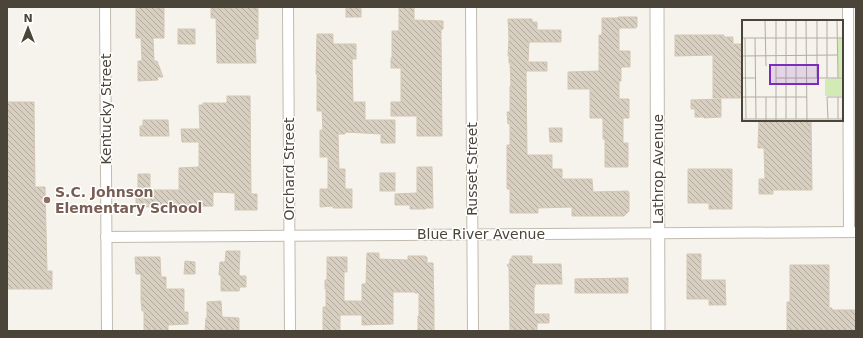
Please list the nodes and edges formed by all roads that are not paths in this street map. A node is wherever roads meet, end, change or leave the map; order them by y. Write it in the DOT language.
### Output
graph roads {
  1 [pos="105,7"];
  2 [pos="288,7"];
  3 [pos="471,7"];
  4 [pos="657,7"];
  5 [pos="848,7"];
  6 [pos="853,232"];
  7 [pos="658,233"];
  8 [pos="472,234"];
  9 [pos="106,236"];
  10 [pos="289,236"];
  11 [pos="107,331"];
  12 [pos="290,331"];
  13 [pos="473,331"];
  14 [pos="658,331"];
  1 -- 9 [label="street, Kentucky Street"];
  2 -- 10 [label="street, Orchard Street"];
  3 -- 8 [label="street, Russet Street"];
  4 -- 7 [label="street, Lathrop Avenue"];
  5 -- 6 [label="street"];
  6 -- 7 [label="street, Blue River Avenue"];
  7 -- 8 [label="street, Blue River Avenue"];
  7 -- 14 [label="street, Lathrop Avenue"];
  8 -- 10 [label="street, Blue River Avenue"];
  8 -- 13 [label="street, Russet Street"];
  9 -- 10 [label="street, Blue River Avenue"];
  9 -- 11 [label="street, Kentucky Street"];
  10 -- 12 [label="street, Orchard Street"];
}
